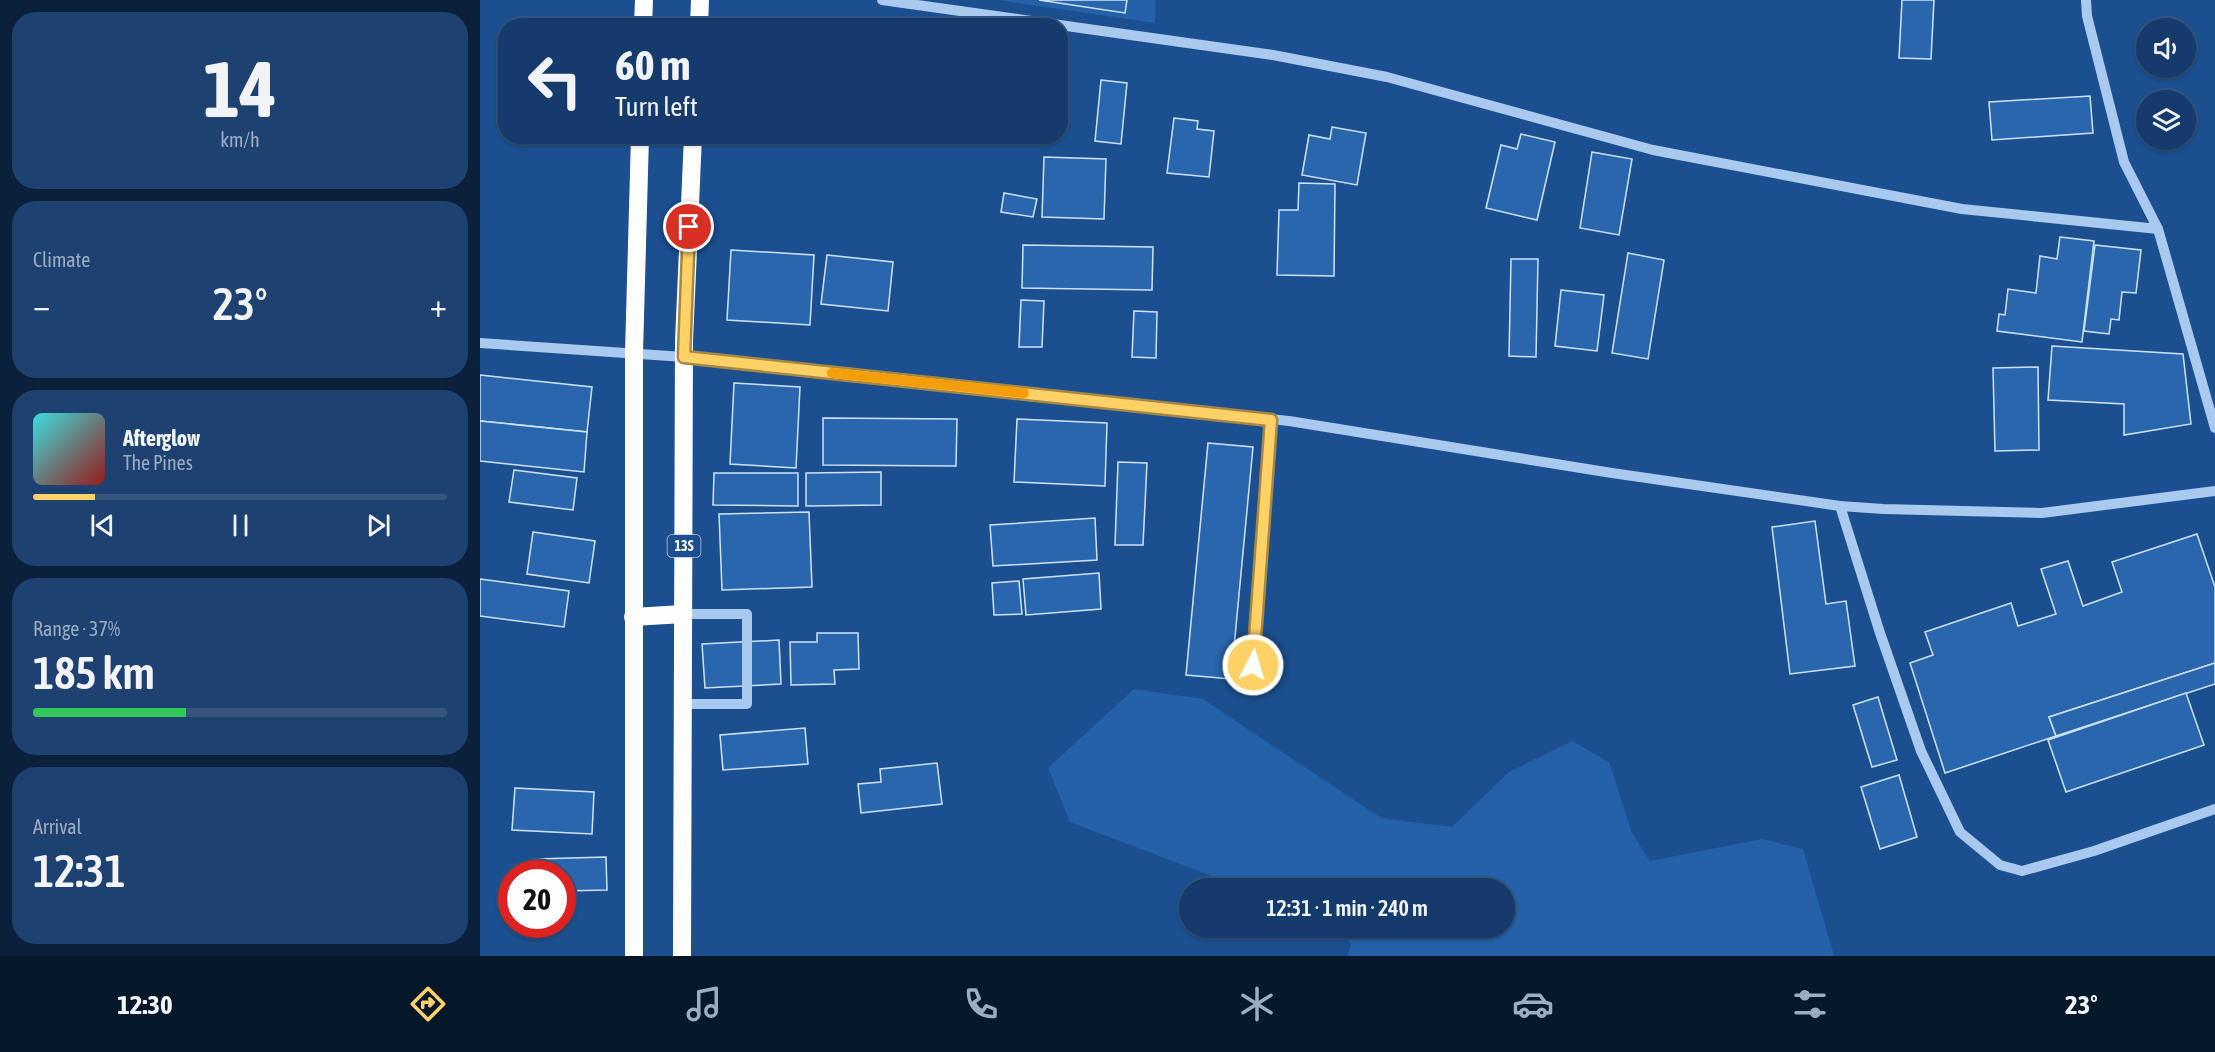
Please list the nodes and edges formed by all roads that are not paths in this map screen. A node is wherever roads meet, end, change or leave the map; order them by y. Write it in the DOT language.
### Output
graph roads {
  1 [pos="644,0"];
  2 [pos="700,0"];
  3 [pos="882,0"];
  4 [pos="2086,0"];
  5 [pos="643,18"];
  6 [pos="699,18"];
  7 [pos="1010,18"];
  8 [pos="1068,26"];
  9 [pos="640,144"];
  10 [pos="693,144"];
  11 [pos="2158,229"];
  12 [pos="480,343"];
  13 [pos="634,353"];
  14 [pos="684,357"];
  15 [pos="1271,420"];
  16 [pos="2215,428"];
  17 [pos="2215,491"];
  18 [pos="1840,506"];
  19 [pos="683,614"];
  20 [pos="633,617"];
  21 [pos="1253,665"];
  22 [pos="683,704"];
  23 [pos="2215,809"];
  24 [pos="634,956"];
  25 [pos="682,956"];
  1 -- 5 [label="highway"];
  2 -- 6 [label="highway"];
  3 -- 7 [label="street"];
  4 -- 11 [label="street"];
  8 -- 11 [label="street"];
  9 -- 13 [label="highway"];
  10 -- 14 [label="highway, 13S"];
  11 -- 16 [label="street"];
  12 -- 13 [label="street"];
  13 -- 14 [label="street"];
  13 -- 20 [label="highway"];
  14 -- 15 [label="street"];
  14 -- 19 [label="highway, 13S"];
  15 -- 18 [label="street"];
  15 -- 21 [label="street"];
  17 -- 18 [label="street"];
  18 -- 23 [label="street"];
  19 -- 20 [label="highway"];
  19 -- 22 [label="highway, 13S"];
  19 -- 22 [label="street"];
  20 -- 24 [label="highway"];
  22 -- 25 [label="highway, 13S"];
}
